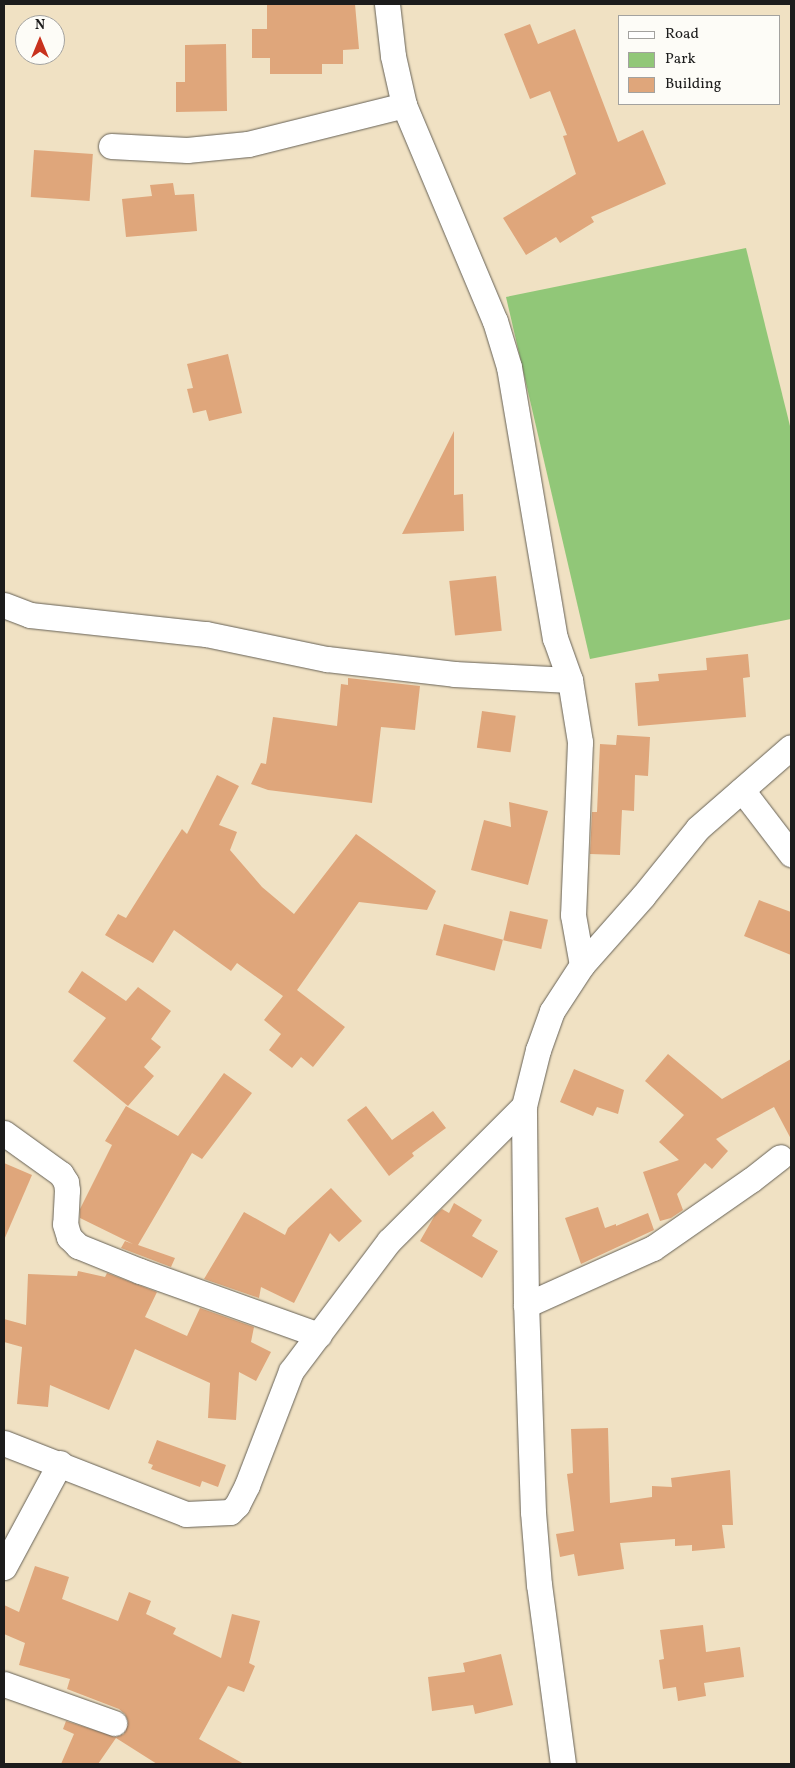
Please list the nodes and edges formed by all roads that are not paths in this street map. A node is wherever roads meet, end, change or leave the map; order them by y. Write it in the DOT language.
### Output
graph roads {
  1 [pos="387,4"];
  2 [pos="404,104"];
  3 [pos="111,146"];
  4 [pos="4,605"];
  5 [pos="570,680"];
  6 [pos="791,747"];
  7 [pos="742,790"];
  8 [pos="791,854"];
  9 [pos="582,965"];
  10 [pos="524,1106"];
  11 [pos="4,1133"];
  12 [pos="780,1157"];
  13 [pos="526,1305"];
  14 [pos="319,1335"];
  15 [pos="4,1442"];
  16 [pos="60,1463"];
  17 [pos="4,1567"];
  18 [pos="4,1684"];
  19 [pos="114,1723"];
  20 [pos="563,1764"];
  1 -- 2 [label="street"];
  2 -- 3 [label="street"];
  2 -- 5 [label="street"];
  4 -- 5 [label="street"];
  5 -- 9 [label="street"];
  6 -- 7 [label="street"];
  7 -- 8 [label="street"];
  7 -- 9 [label="street"];
  9 -- 10 [label="street"];
  10 -- 13 [label="street"];
  10 -- 14 [label="street"];
  11 -- 14 [label="street"];
  12 -- 13 [label="street"];
  13 -- 20 [label="street"];
  14 -- 16 [label="street"];
  15 -- 16 [label="street"];
  16 -- 17 [label="street"];
  18 -- 19 [label="street"];
}
